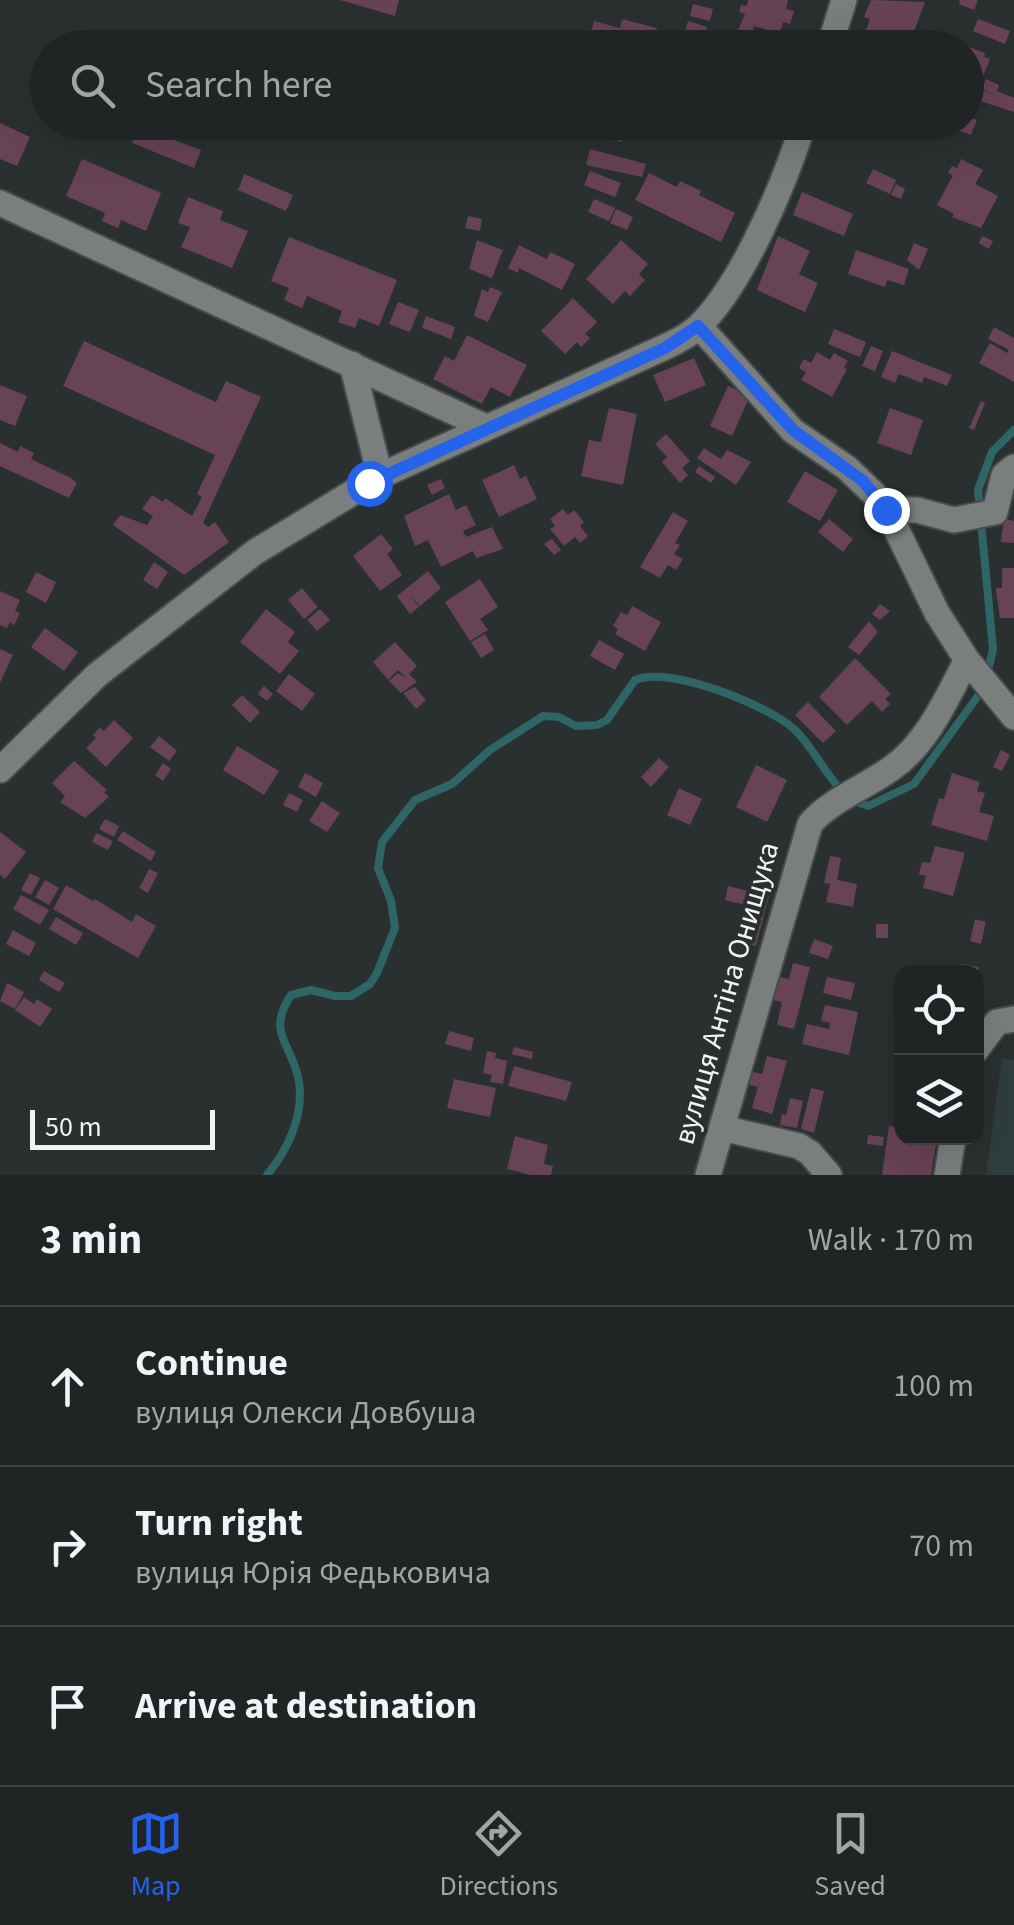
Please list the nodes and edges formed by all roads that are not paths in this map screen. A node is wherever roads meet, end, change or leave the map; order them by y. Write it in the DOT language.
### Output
graph roads {
  1 [pos="844,0"];
  2 [pos="835,30"];
  3 [pos="798,140"];
  4 [pos="0,203"];
  5 [pos="698,326"];
  6 [pos="352,364"];
  7 [pos="486,427"];
  8 [pos="1014,466"];
  9 [pos="380,476"];
  10 [pos="886,510"];
  11 [pos="979,675"];
  12 [pos="1014,717"];
  13 [pos="0,770"];
  14 [pos="1014,1019"];
  15 [pos="984,1039"];
  16 [pos="722,1128"];
  17 [pos="952,1145"];
  18 [pos="708,1175"];
  19 [pos="829,1175"];
  20 [pos="947,1175"];
  1 -- 2 [label="street"];
  3 -- 5 [label="street"];
  4 -- 6 [label="street"];
  5 -- 7 [label="street"];
  5 -- 10 [label="street"];
  6 -- 7 [label="street"];
  6 -- 9 [label="street"];
  7 -- 9 [label="street"];
  8 -- 10 [label="street"];
  9 -- 13 [label="street"];
  10 -- 11 [label="street"];
  11 -- 12 [label="street"];
  11 -- 16 [label="street, вулиця Антіна Онищука"];
  14 -- 15 [label="street"];
  16 -- 18 [label="street, вулиця Антіна Онищука"];
  16 -- 19 [label="street"];
  17 -- 20 [label="street"];
}
